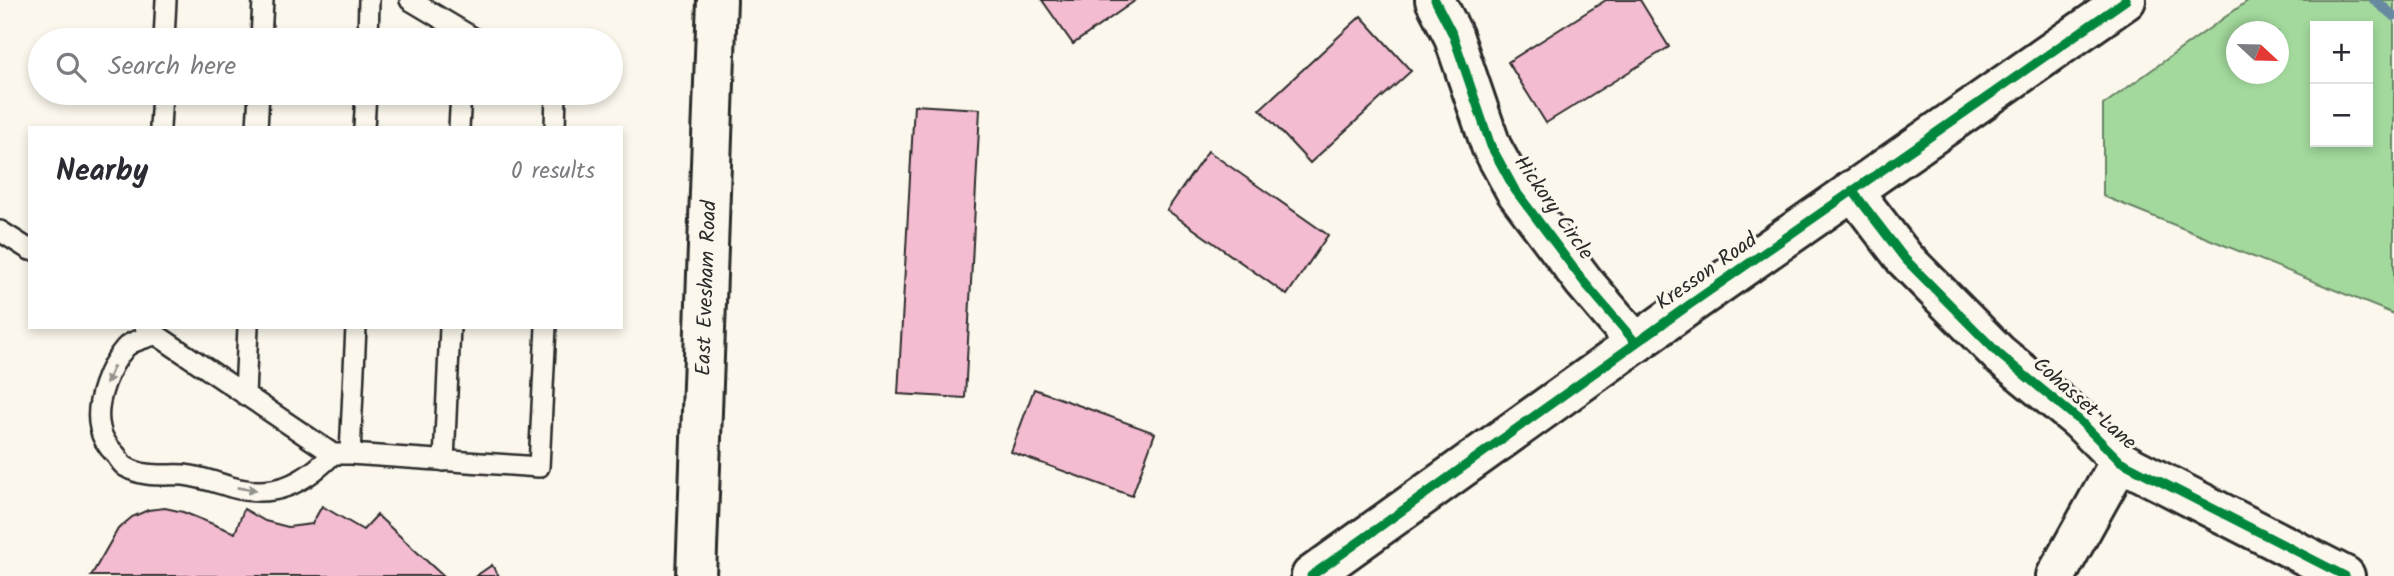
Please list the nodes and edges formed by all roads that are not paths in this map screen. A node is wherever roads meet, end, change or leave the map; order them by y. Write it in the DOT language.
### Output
graph roads {
  1 [pos="166,0"];
  2 [pos="263,0"];
  3 [pos="369,0"];
  4 [pos="410,0"];
  5 [pos="717,0"];
  6 [pos="1435,0"];
  7 [pos="2126,0"];
  8 [pos="165,28"];
  9 [pos="262,28"];
  10 [pos="368,28"];
  11 [pos="453,28"];
  12 [pos="161,105"];
  13 [pos="258,105"];
  14 [pos="365,105"];
  15 [pos="460,105"];
  16 [pos="556,105"];
  17 [pos="160,126"];
  18 [pos="257,126"];
  19 [pos="364,126"];
  20 [pos="459,126"];
  21 [pos="555,126"];
  22 [pos="1852,190"];
  23 [pos="0,231"];
  24 [pos="28,249"];
  25 [pos="149,329"];
  26 [pos="248,329"];
  27 [pos="356,329"];
  28 [pos="450,329"];
  29 [pos="545,329"];
  30 [pos="1636,343"];
  31 [pos="245,395"];
  32 [pos="342,454"];
  33 [pos="444,461"];
  34 [pos="2120,461"];
  35 [pos="696,576"];
  36 [pos="1311,576"];
  37 [pos="2056,576"];
  38 [pos="2345,576"];
  1 -- 8 [label="lane"];
  2 -- 9 [label="lane"];
  3 -- 10 [label="lane"];
  4 -- 11 [label="lane"];
  5 -- 35 [label="street, East Evesham Road"];
  6 -- 30 [label="street, Hickory Circle"];
  7 -- 22 [label="street, Kresson Road"];
  12 -- 17 [label="lane"];
  13 -- 18 [label="lane"];
  14 -- 19 [label="lane"];
  15 -- 20 [label="lane"];
  16 -- 21 [label="lane"];
  22 -- 30 [label="street, Kresson Road"];
  22 -- 34 [label="street, Cohasset Lane"];
  23 -- 24 [label="lane"];
  25 -- 31 [label="lane"];
  25 -- 32 [label="lane, one-way"];
  26 -- 31 [label="lane"];
  27 -- 32 [label="lane"];
  28 -- 33 [label="lane"];
  29 -- 33 [label="lane"];
  30 -- 36 [label="street, Kresson Road"];
  31 -- 32 [label="lane"];
  32 -- 33 [label="lane"];
  34 -- 37 [label="street"];
  34 -- 38 [label="street, Cohasset Lane"];
}
